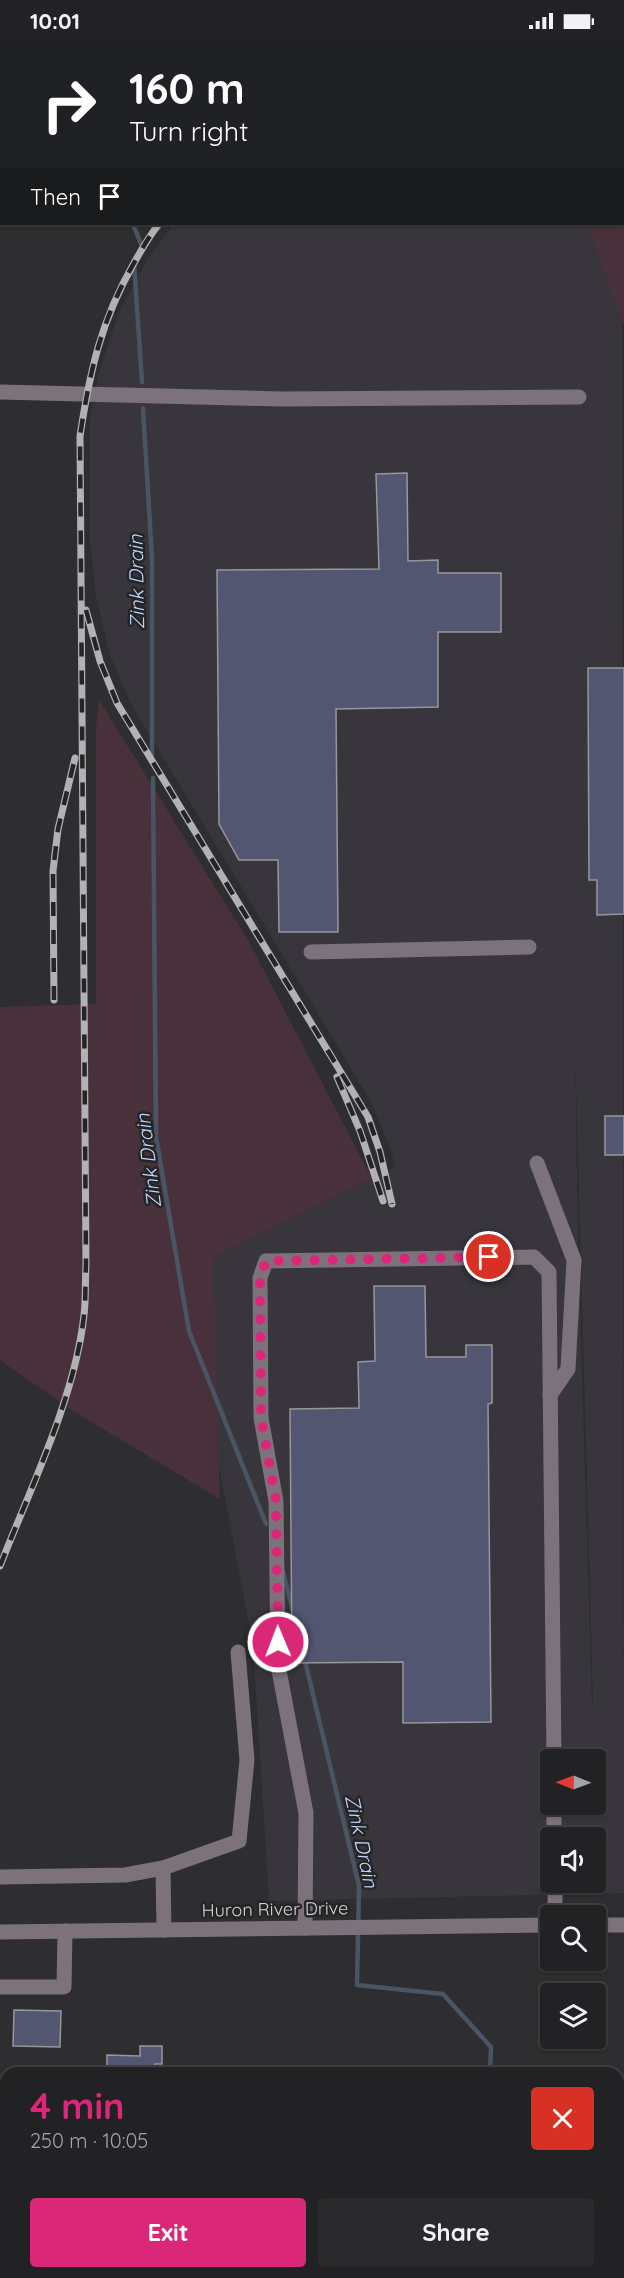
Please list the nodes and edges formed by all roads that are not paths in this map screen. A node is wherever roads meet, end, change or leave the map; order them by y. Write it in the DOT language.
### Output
graph roads {
  1 [pos="0,392"];
  2 [pos="579,397"];
  3 [pos="529,946"];
  4 [pos="311,952"];
  5 [pos="537,1163"];
  6 [pos="550,1395"];
  7 [pos="238,1652"];
  8 [pos="554,1749"];
  9 [pos="163,1868"];
  10 [pos="0,1877"];
  11 [pos="624,1924"];
  12 [pos="540,1925"];
  13 [pos="606,1925"];
  14 [pos="305,1928"];
  15 [pos="164,1930"];
  16 [pos="65,1931"];
  17 [pos="0,1932"];
  18 [pos="0,1987"];
  1 -- 2 [label="street"];
  3 -- 4 [label="street"];
  5 -- 6 [label="street"];
  6 -- 8 [label="street"];
  6 -- 14 [label="street"];
  7 -- 9 [label="street"];
  9 -- 10 [label="street"];
  9 -- 15 [label="street"];
  11 -- 13 [label="street"];
  12 -- 14 [label="street, Huron River Drive"];
  14 -- 15 [label="street, Huron River Drive"];
  15 -- 16 [label="street, Huron River Drive"];
  16 -- 17 [label="street, Huron River Drive"];
  16 -- 18 [label="street"];
}
